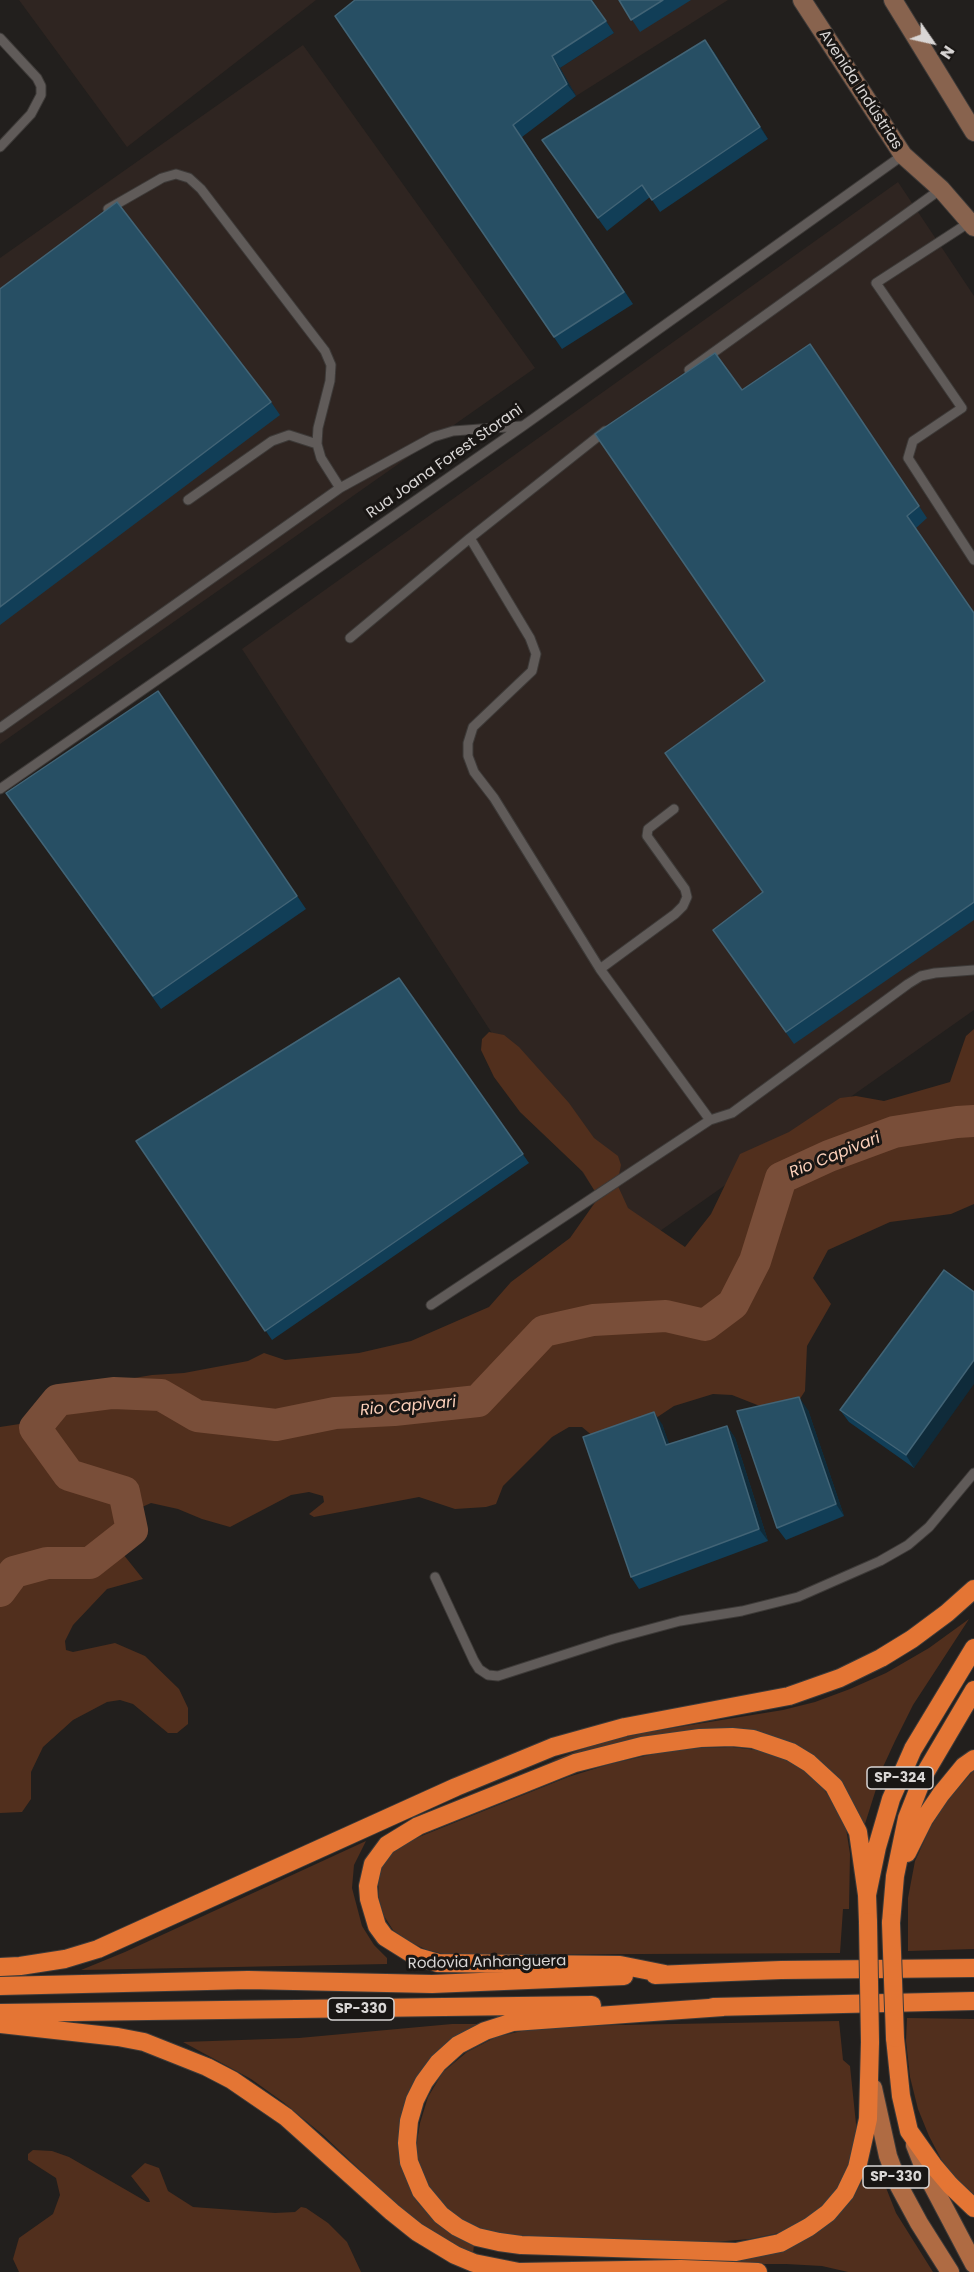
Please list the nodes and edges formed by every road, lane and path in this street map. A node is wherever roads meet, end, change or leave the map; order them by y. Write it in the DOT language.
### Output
graph roads {
  1 [pos="802,0"];
  2 [pos="893,0"];
  3 [pos="0,38"];
  4 [pos="974,132"];
  5 [pos="0,147"];
  6 [pos="903,155"];
  7 [pos="941,189"];
  8 [pos="99,216"];
  9 [pos="972,224"];
  10 [pos="680,377"];
  11 [pos="612,425"];
  12 [pos="523,426"];
  13 [pos="317,444"];
  14 [pos="340,488"];
  15 [pos="188,500"];
  16 [pos="470,538"];
  17 [pos="974,560"];
  18 [pos="350,638"];
  19 [pos="0,728"];
  20 [pos="0,789"];
  21 [pos="674,809"];
  22 [pos="600,969"];
  23 [pos="974,970"];
  24 [pos="710,1120"];
  25 [pos="431,1305"];
  26 [pos="974,1473"];
  27 [pos="435,1577"];
  28 [pos="974,1589"];
  29 [pos="974,1648"];
  30 [pos="974,1690"];
  31 [pos="974,1759"];
  32 [pos="895,1876"];
  33 [pos="867,1895"];
  34 [pos="0,1967"];
  35 [pos="974,1967"];
  36 [pos="665,1974"];
  37 [pos="0,1986"];
  38 [pos="972,2001"];
  39 [pos="723,2007"];
  40 [pos="0,2013"];
  41 [pos="0,2024"];
  42 [pos="895,2038"];
  43 [pos="870,2042"];
  44 [pos="870,2072"];
  45 [pos="909,2131"];
  46 [pos="974,2208"];
  47 [pos="974,2264"];
  48 [pos="758,2272"];
  49 [pos="950,2272"];
  1 -- 6 [label="street, Avenida Indústrias"];
  2 -- 4 [label="street"];
  3 -- 5 [label="lane"];
  6 -- 7 [label="street, Avenida Indústrias"];
  6 -- 12 [label="lane, Rua Joana Forest Storani"];
  7 -- 9 [label="street, Avenida Indústrias"];
  7 -- 10 [label="lane"];
  8 -- 13 [label="lane"];
  9 -- 17 [label="lane"];
  11 -- 16 [label="lane"];
  12 -- 14 [label="lane"];
  12 -- 20 [label="lane, Rua Joana Forest Storani"];
  13 -- 14 [label="lane"];
  13 -- 15 [label="lane"];
  14 -- 19 [label="lane"];
  16 -- 18 [label="lane"];
  16 -- 22 [label="lane"];
  21 -- 22 [label="lane"];
  22 -- 24 [label="lane"];
  23 -- 24 [label="lane"];
  24 -- 25 [label="lane"];
  26 -- 27 [label="lane"];
  28 -- 34 [label="highway"];
  29 -- 33 [label="highway, SP-324"];
  30 -- 32 [label="highway, SP-324"];
  31 -- 32 [label="highway"];
  32 -- 42 [label="highway, SP-324, bridge"];
  33 -- 36 [label="highway"];
  33 -- 43 [label="highway, SP-324, bridge"];
  35 -- 36 [label="highway, Rodovia Anhanguera / SP-330"];
  36 -- 37 [label="highway, Rodovia Anhanguera / SP-330"];
  38 -- 39 [label="highway, SP-330"];
  39 -- 40 [label="highway, SP-330"];
  39 -- 44 [label="highway"];
  41 -- 48 [label="highway"];
  42 -- 45 [label="highway, SP-330"];
  43 -- 44 [label="highway, SP-330"];
  44 -- 49 [label="main road, SP-330"];
  45 -- 46 [label="highway"];
  45 -- 47 [label="main road, SP-330"];
}
